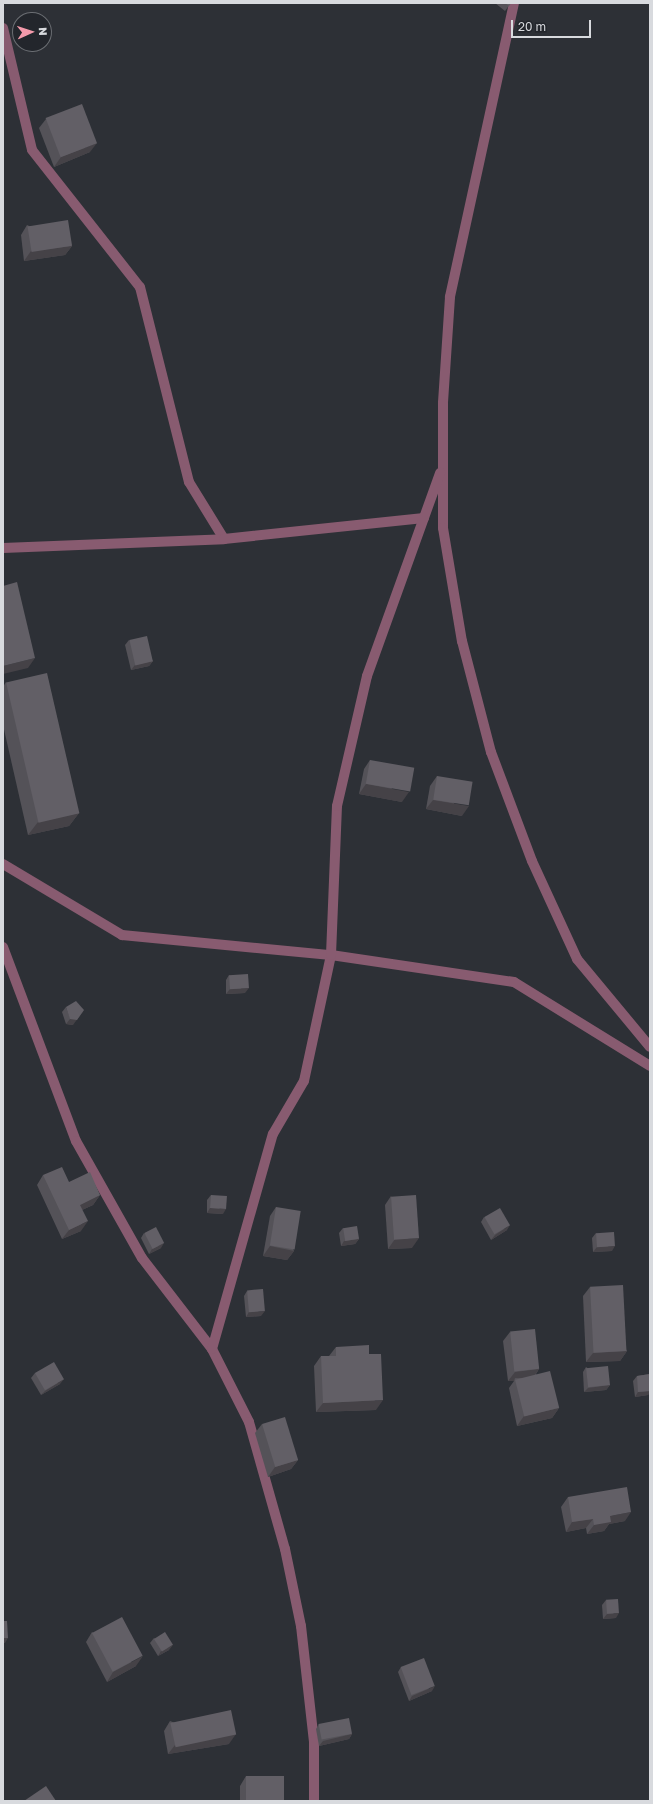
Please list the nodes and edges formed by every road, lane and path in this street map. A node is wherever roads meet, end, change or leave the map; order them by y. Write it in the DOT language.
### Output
graph roads {
  1 [pos="514,3"];
  2 [pos="3,28"];
  3 [pos="443,465"];
  4 [pos="424,518"];
  5 [pos="224,539"];
  6 [pos="3,548"];
  7 [pos="3,864"];
  8 [pos="3,947"];
  9 [pos="331,955"];
  10 [pos="650,1047"];
  11 [pos="650,1066"];
  12 [pos="212,1349"];
  13 [pos="314,1801"];
  1 -- 3 [label="street"];
  2 -- 5 [label="street"];
  3 -- 4 [label="street"];
  3 -- 10 [label="street"];
  4 -- 5 [label="street"];
  4 -- 9 [label="street"];
  5 -- 6 [label="street"];
  7 -- 9 [label="street"];
  8 -- 12 [label="street"];
  9 -- 11 [label="street"];
  9 -- 12 [label="street"];
  12 -- 13 [label="street"];
}
